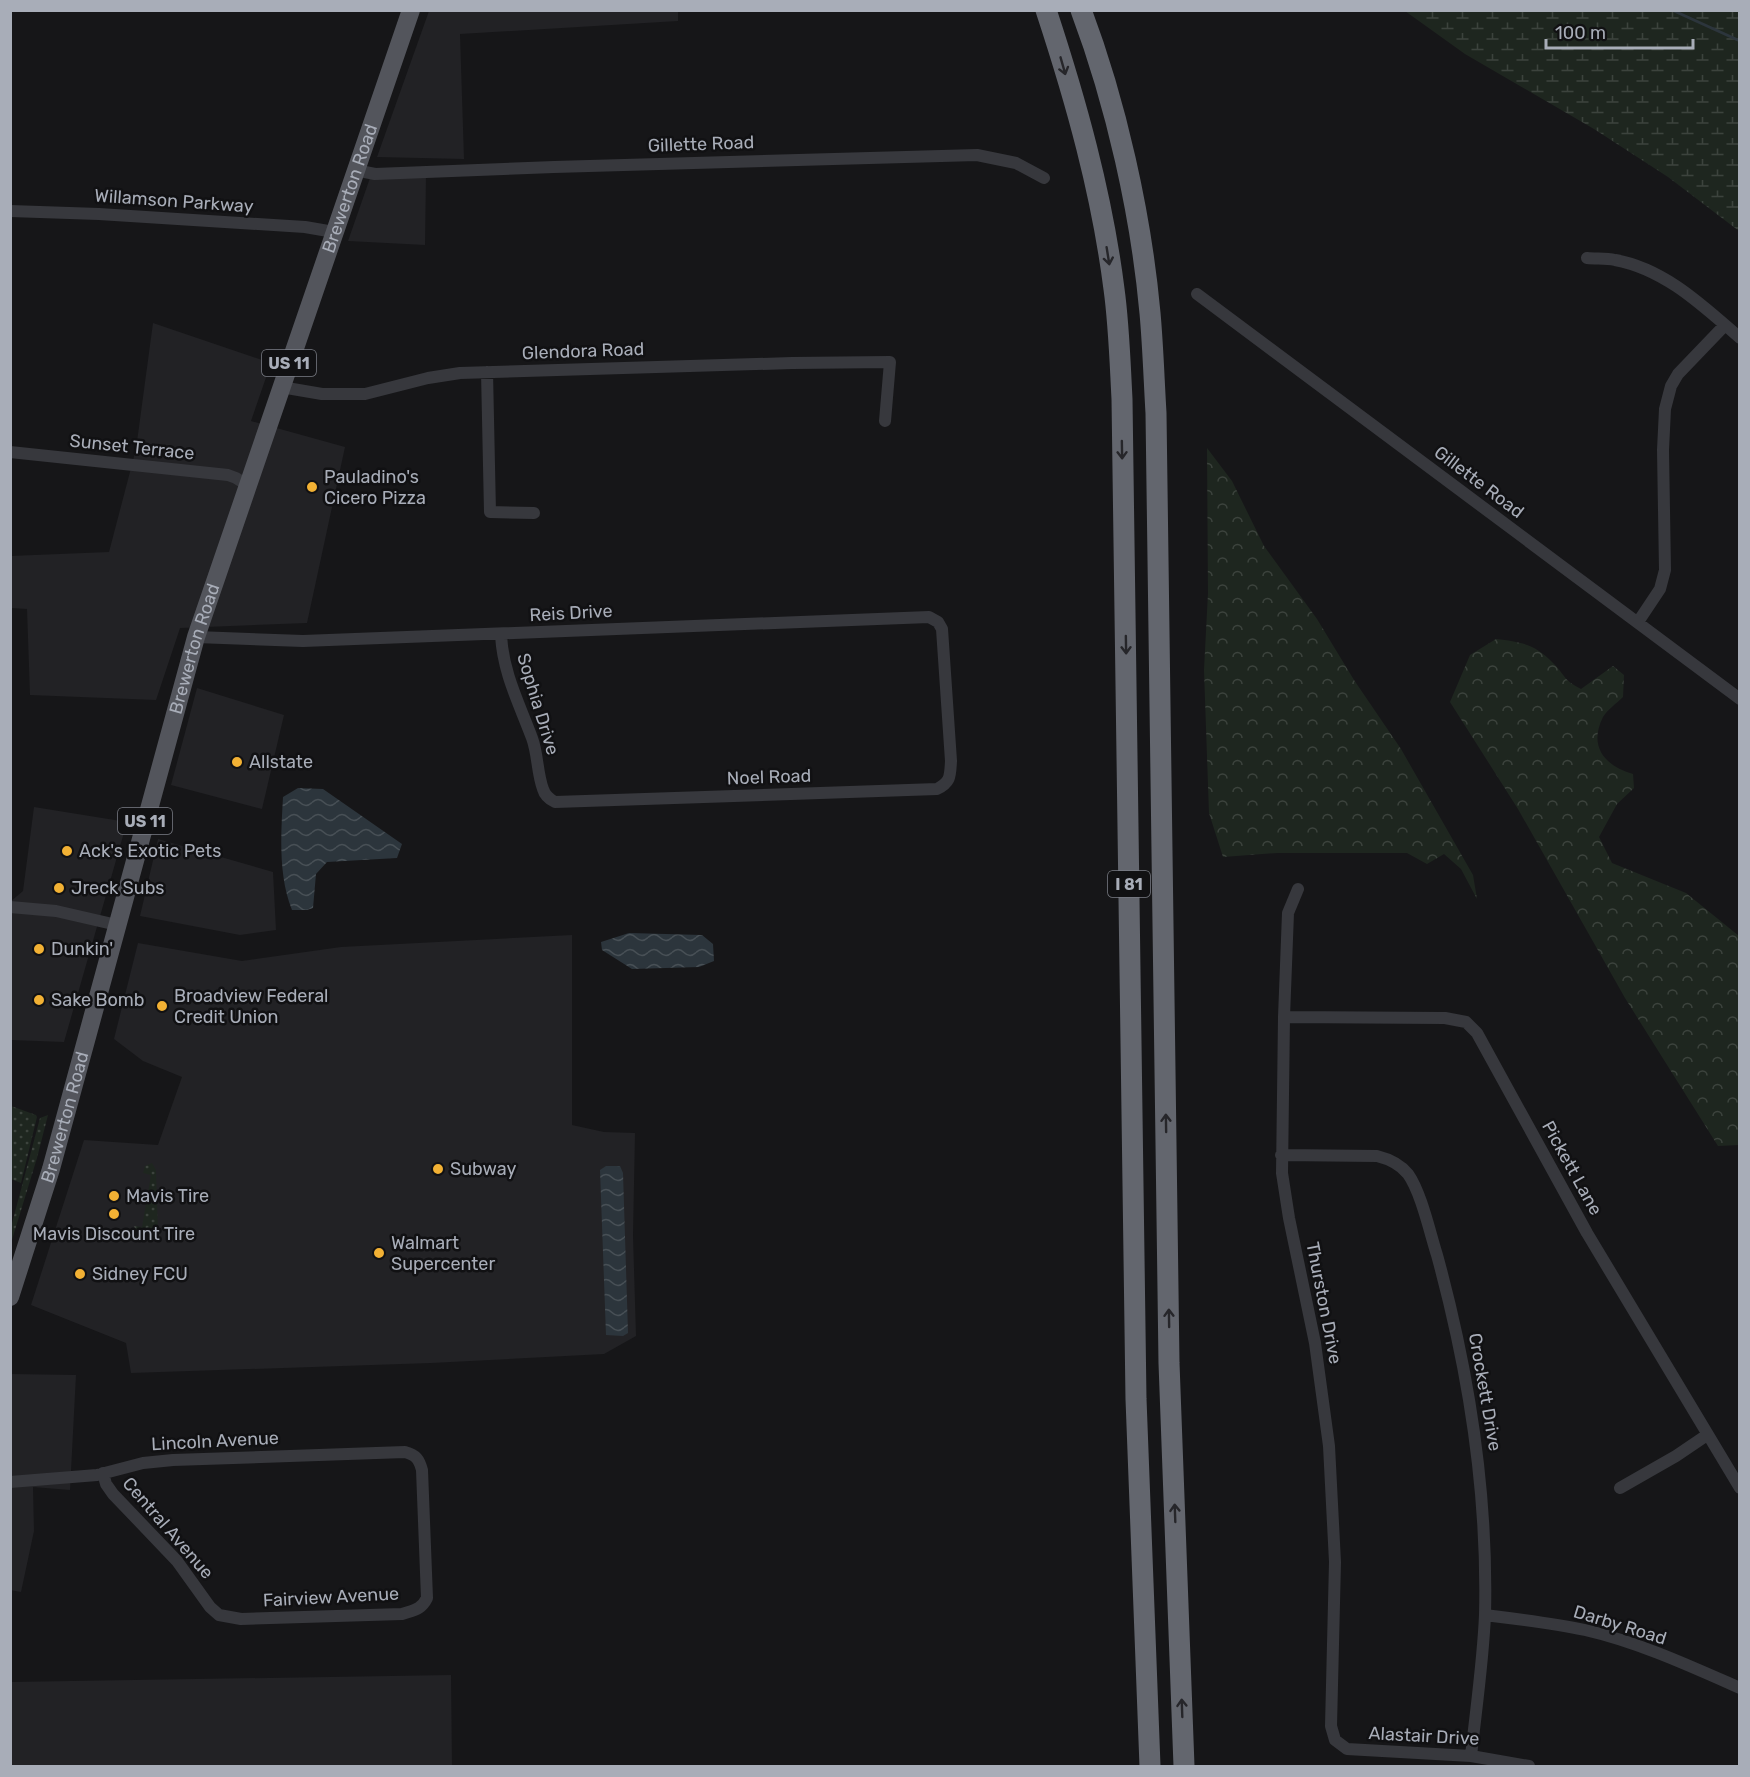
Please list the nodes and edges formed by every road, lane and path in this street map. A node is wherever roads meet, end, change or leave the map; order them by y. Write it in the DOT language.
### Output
graph roads {
  1 [pos="411,10"];
  2 [pos="1046,10"];
  3 [pos="1081,10"];
  4 [pos="355,170"];
  5 [pos="1044,178"];
  6 [pos="10,211"];
  7 [pos="334,232"];
  8 [pos="1587,258"];
  9 [pos="1197,294"];
  10 [pos="1725,325"];
  11 [pos="1740,338"];
  12 [pos="487,372"];
  13 [pos="280,387"];
  14 [pos="885,421"];
  15 [pos="10,453"];
  16 [pos="247,485"];
  17 [pos="534,513"];
  18 [pos="1638,622"];
  19 [pos="501,635"];
  20 [pos="196,637"];
  21 [pos="1740,699"];
  22 [pos="951,761"];
  23 [pos="567,802"];
  24 [pos="1298,889"];
  25 [pos="10,907"];
  26 [pos="117,925"];
  27 [pos="1284,1017"];
  28 [pos="1281,1155"];
  29 [pos="10,1297"];
  30 [pos="1707,1435"];
  31 [pos="103,1473"];
  32 [pos="10,1482"];
  33 [pos="1620,1488"];
  34 [pos="1740,1488"];
  35 [pos="422,1608"];
  36 [pos="1485,1615"];
  37 [pos="241,1619"];
  38 [pos="1740,1688"];
  39 [pos="1331,1726"];
  40 [pos="1471,1756"];
  41 [pos="1150,1767"];
  42 [pos="1184,1767"];
  43 [pos="1529,1767"];
  1 -- 4 [label="main road, Brewerton Road / US 11"];
  2 -- 41 [label="highway, I 81, one-way"];
  42 -- 3 [label="highway, I 81, one-way"];
  4 -- 5 [label="street, Gillette Road"];
  4 -- 7 [label="main road, Brewerton Road / US 11"];
  6 -- 7 [label="street, Willamson Parkway"];
  7 -- 13 [label="main road, Brewerton Road / US 11"];
  8 -- 10 [label="street"];
  9 -- 18 [label="street, Gillette Road"];
  10 -- 11 [label="street"];
  10 -- 18 [label="street"];
  12 -- 13 [label="street, Glendora Road"];
  12 -- 14 [label="street, Glendora Road"];
  12 -- 17 [label="street"];
  13 -- 16 [label="main road, Brewerton Road / US 11"];
  15 -- 16 [label="street, Sunset Terrace"];
  16 -- 20 [label="main road, Brewerton Road / US 11"];
  18 -- 21 [label="street, Gillette Road"];
  19 -- 20 [label="street, Reis Drive"];
  19 -- 22 [label="street, Reis Drive"];
  19 -- 23 [label="street, Sophia Drive"];
  20 -- 26 [label="main road, Brewerton Road / US 11"];
  22 -- 23 [label="street, Noel Road"];
  24 -- 27 [label="street, Thurston Drive"];
  25 -- 26 [label="street"];
  26 -- 29 [label="main road, Brewerton Road / US 11"];
  27 -- 28 [label="street, Thurston Drive"];
  27 -- 30 [label="street, Pickett Lane"];
  28 -- 36 [label="street, Crockett Drive"];
  28 -- 39 [label="street, Thurston Drive"];
  30 -- 33 [label="street"];
  30 -- 34 [label="street, Pickett Lane"];
  31 -- 32 [label="street, Lincoln Avenue"];
  31 -- 35 [label="street, Lincoln Avenue"];
  31 -- 37 [label="street, Central Avenue"];
  35 -- 37 [label="street, Fairview Avenue"];
  36 -- 38 [label="street, Darby Road"];
  36 -- 40 [label="street, Crockett Drive"];
  39 -- 40 [label="street, Alastair Drive"];
  40 -- 43 [label="street, Alastair Drive"];
}
